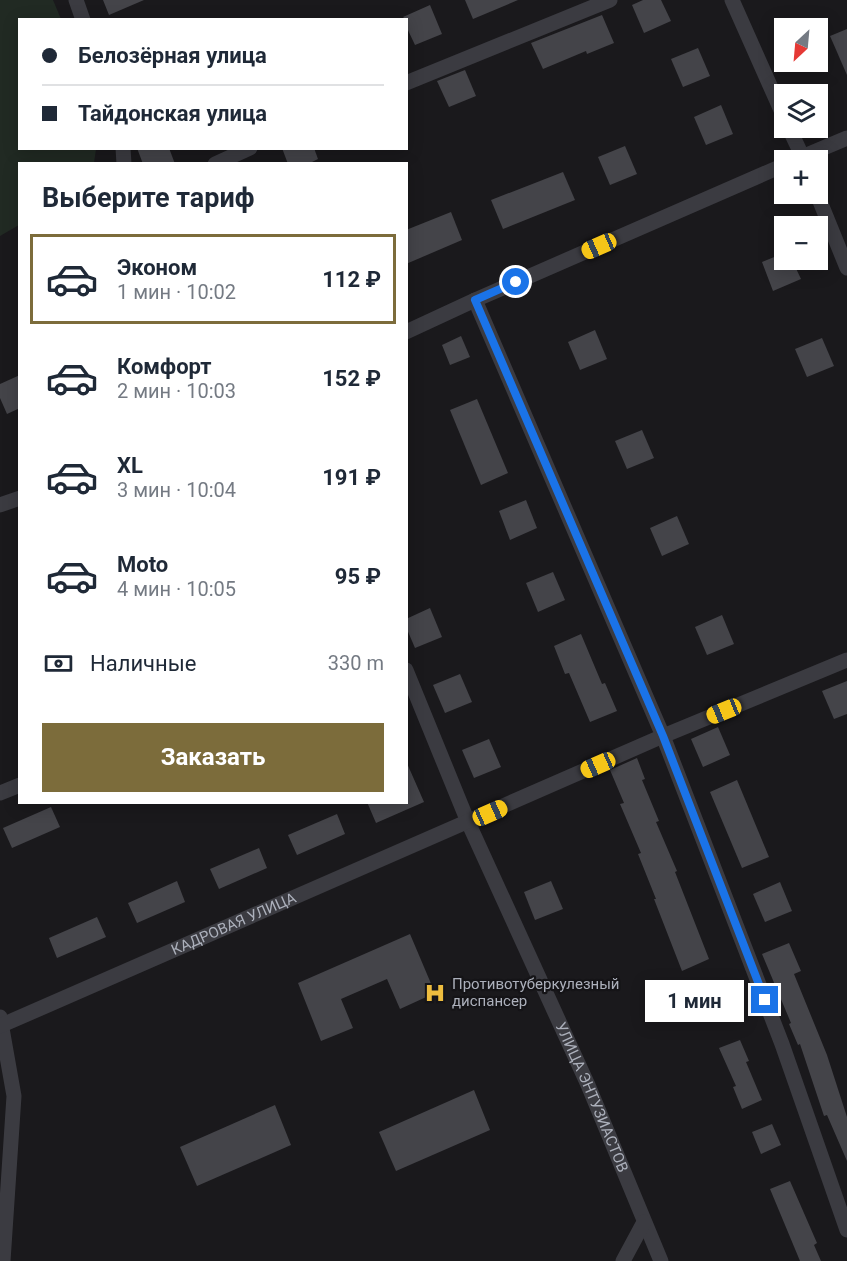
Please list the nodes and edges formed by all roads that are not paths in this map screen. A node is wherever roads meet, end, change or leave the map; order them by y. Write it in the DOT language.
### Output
graph roads {
  1 [pos="76,0"];
  2 [pos="610,0"];
  3 [pos="732,0"];
  4 [pos="82,18"];
  5 [pos="408,82"];
  6 [pos="774,94"];
  7 [pos="847,138"];
  8 [pos="246,150"];
  9 [pos="821,150"];
  10 [pos="219,162"];
  11 [pos="774,169"];
  12 [pos="821,204"];
  13 [pos="847,268"];
  14 [pos="475,300"];
  15 [pos="408,331"];
  16 [pos="18,499"];
  17 [pos="0,505"];
  18 [pos="847,660"];
  19 [pos="408,675"];
  20 [pos="663,736"];
  21 [pos="18,786"];
  22 [pos="0,793"];
  23 [pos="468,822"];
  24 [pos="1,1022"];
  25 [pos="644,1222"];
  26 [pos="847,1230"];
  27 [pos="3,1261"];
  28 [pos="623,1261"];
  29 [pos="661,1261"];
  1 -- 4 [label="street"];
  2 -- 5 [label="street"];
  3 -- 6 [label="street"];
  7 -- 9 [label="street"];
  8 -- 10 [label="street"];
  11 -- 14 [label="street"];
  12 -- 13 [label="street"];
  14 -- 15 [label="street"];
  14 -- 20 [label="street"];
  16 -- 17 [label="street"];
  18 -- 20 [label="street, КАДРОВАЯ УЛИЦА"];
  19 -- 23 [label="street, УЛИЦА ЭНТУЗИАСТОВ"];
  20 -- 23 [label="street, КАДРОВАЯ УЛИЦА"];
  20 -- 26 [label="street"];
  21 -- 22 [label="street"];
  23 -- 24 [label="street, КАДРОВАЯ УЛИЦА"];
  23 -- 25 [label="street, УЛИЦА ЭНТУЗИАСТОВ"];
  24 -- 27 [label="street"];
  25 -- 28 [label="street"];
  25 -- 29 [label="street, УЛИЦА ЭНТУЗИАСТОВ"];
}
